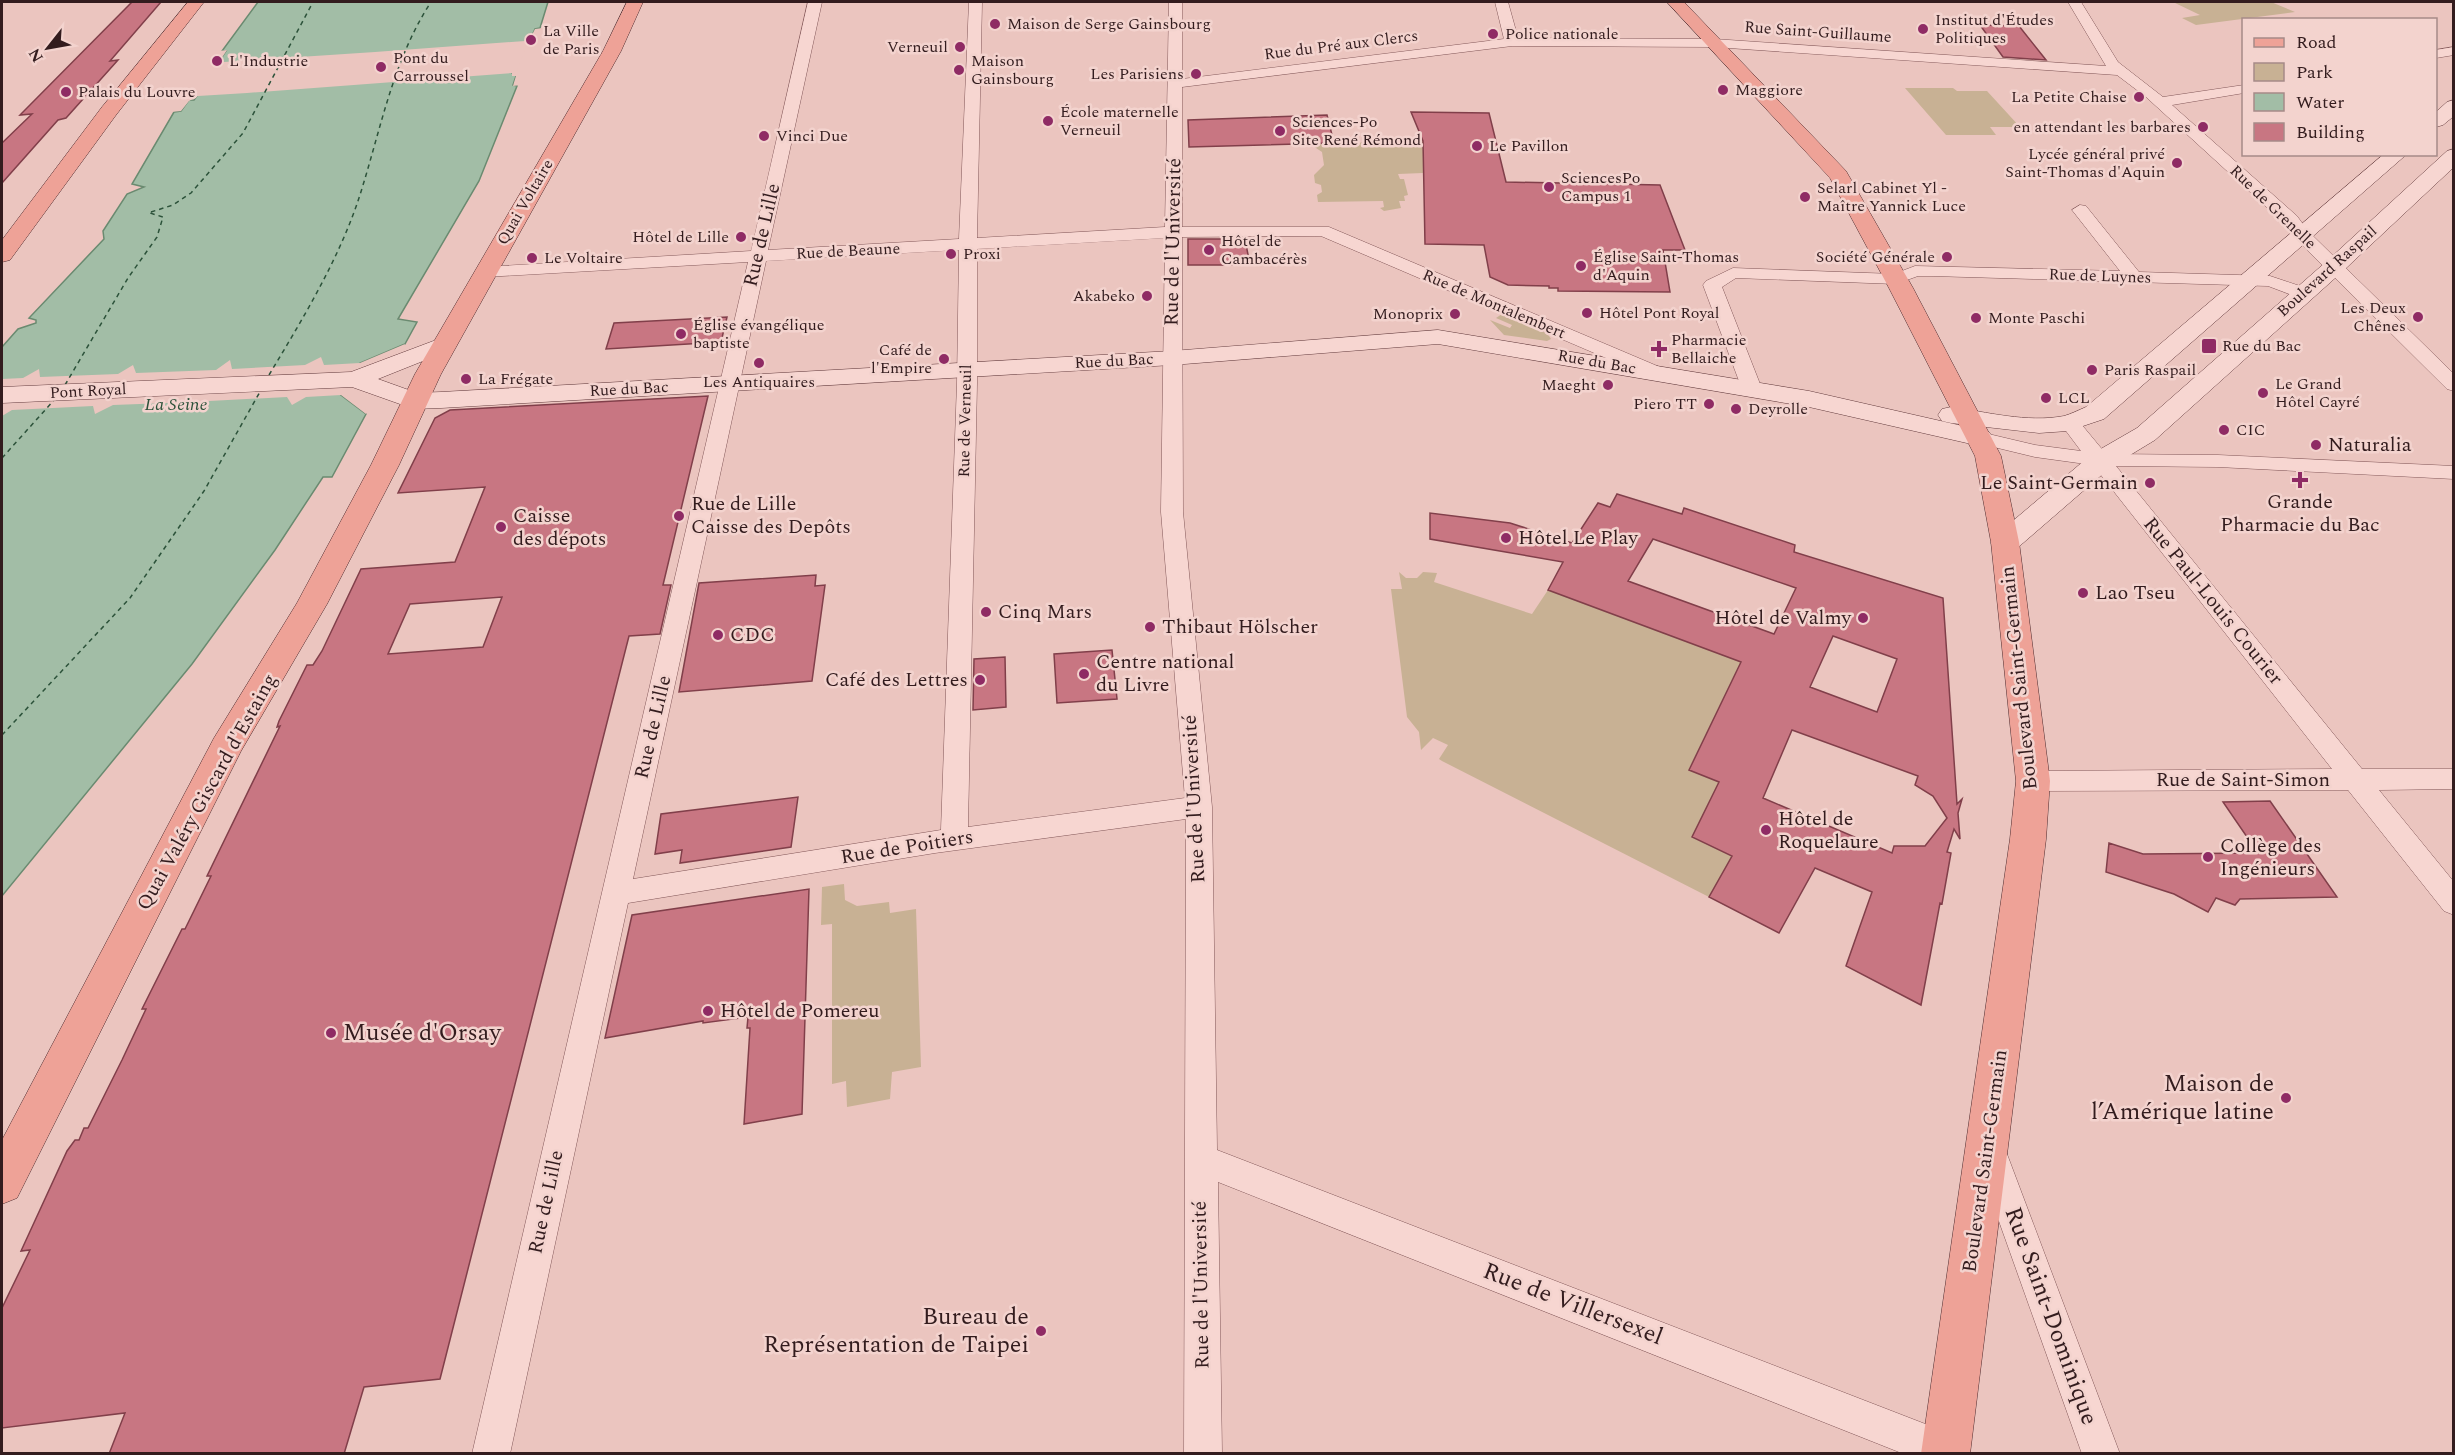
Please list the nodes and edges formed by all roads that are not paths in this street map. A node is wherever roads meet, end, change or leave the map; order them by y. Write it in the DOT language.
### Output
graph roads {
  1 [pos="196,2"];
  2 [pos="635,2"];
  3 [pos="815,2"];
  4 [pos="975,2"];
  5 [pos="1175,2"];
  6 [pos="1501,2"];
  7 [pos="1675,2"];
  8 [pos="2075,2"];
  9 [pos="1512,42"];
  10 [pos="1714,43"];
  11 [pos="2454,51"];
  12 [pos="2437,54"];
  13 [pos="2121,71"];
  14 [pos="1174,84"];
  15 [pos="2242,89"];
  16 [pos="2160,102"];
  17 [pos="2454,106"];
  18 [pos="2437,120"];
  19 [pos="2395,156"];
  20 [pos="2448,157"];
  21 [pos="2080,210"];
  22 [pos="1174,232"];
  23 [pos="2302,235"];
  24 [pos="968,244"];
  25 [pos="2,255"];
  26 [pos="758,256"];
  27 [pos="2335,266"];
  28 [pos="485,272"];
  29 [pos="2135,278"];
  30 [pos="1896,279"];
  31 [pos="2249,281"];
  32 [pos="2303,292"];
  33 [pos="444,344"];
  34 [pos="1172,358"];
  35 [pos="967,370"];
  36 [pos="1655,372"];
  37 [pos="354,379"];
  38 [pos="729,383"];
  39 [pos="2454,385"];
  40 [pos="1752,389"];
  41 [pos="2,395"];
  42 [pos="414,401"];
  43 [pos="2070,423"];
  44 [pos="1974,428"];
  45 [pos="2102,460"];
  46 [pos="2454,472"];
  47 [pos="2005,543"];
  48 [pos="2355,779"];
  49 [pos="2454,779"];
  50 [pos="2033,781"];
  51 [pos="1199,807"];
  52 [pos="954,840"];
  53 [pos="616,893"];
  54 [pos="2454,903"];
  55 [pos="1988,1145"];
  56 [pos="1200,1159"];
  57 [pos="2,1183"];
  58 [pos="1945,1452"];
  59 [pos="491,1454"];
  60 [pos="1203,1454"];
  61 [pos="2101,1454"];
  1 -- 25 [label="main road"];
  2 -- 28 [label="main road, Quai Voltaire"];
  3 -- 26 [label="street, Rue de Lille"];
  4 -- 24 [label="street, Rue de Verneuil"];
  5 -- 14 [label="street, Rue de l'Université"];
  6 -- 9 [label="street"];
  7 -- 10 [label="main road, Boulevard Saint-Germain"];
  8 -- 13 [label="street, Rue de Grenelle"];
  9 -- 10 [label="street, Rue Saint-Guillaume"];
  9 -- 14 [label="street, Rue du Pré aux Clercs"];
  10 -- 13 [label="street, Rue Saint-Guillaume"];
  10 -- 30 [label="main road, Boulevard Saint-Germain"];
  11 -- 12 [label="street"];
  13 -- 16 [label="street, Rue de Grenelle"];
  14 -- 22 [label="street, Rue de l'Université"];
  15 -- 16 [label="street"];
  16 -- 23 [label="street, Rue de Grenelle"];
  17 -- 18 [label="main road"];
  19 -- 23 [label="main road"];
  20 -- 27 [label="main road, Boulevard Raspail"];
  21 -- 29 [label="street"];
  22 -- 24 [label="street, Rue de Beaune"];
  22 -- 34 [label="street, Rue de l'Université"];
  22 -- 36 [label="street, Rue de Montalembert"];
  23 -- 27 [label="street, Rue de Grenelle"];
  23 -- 31 [label="main road"];
  24 -- 26 [label="street, Rue de Beaune"];
  24 -- 35 [label="street, Rue de Verneuil"];
  26 -- 28 [label="street, Rue de Beaune"];
  26 -- 38 [label="street, Rue de Lille"];
  27 -- 32 [label="main road, Boulevard Raspail"];
  27 -- 39 [label="street, Rue de Grenelle"];
  28 -- 33 [label="main road, Quai Voltaire"];
  29 -- 30 [label="street, Rue de Luynes"];
  29 -- 31 [label="street, Rue de Luynes"];
  30 -- 40 [label="street, Rue de Luynes"];
  30 -- 44 [label="main road, Boulevard Saint-Germain"];
  31 -- 32 [label="street, Rue de Luynes"];
  31 -- 43 [label="main road"];
  32 -- 45 [label="main road, Boulevard Raspail"];
  33 -- 37 [label="main road, Pont Royal"];
  33 -- 42 [label="main road, Quai Voltaire"];
  34 -- 35 [label="main road, Rue du Bac"];
  34 -- 36 [label="main road, Rue du Bac"];
  34 -- 51 [label="street, Rue de l'Université"];
  35 -- 38 [label="main road, Rue du Bac"];
  35 -- 52 [label="street, Rue de Verneuil"];
  36 -- 40 [label="main road, Rue du Bac"];
  37 -- 41 [label="main road, Pont Royal"];
  37 -- 42 [label="main road, Pont Royal"];
  38 -- 42 [label="main road, Rue du Bac"];
  38 -- 53 [label="street, Rue de Lille"];
  40 -- 44 [label="main road, Rue du Bac"];
  42 -- 57 [label="main road, Quai Valéry Giscard d'Estaing"];
  43 -- 44 [label="main road"];
  43 -- 45 [label="street, Rue Paul-Louis Courier"];
  44 -- 45 [label="street, Rue du Bac"];
  44 -- 47 [label="main road, Boulevard Saint-Germain"];
  45 -- 46 [label="street, Rue du Bac"];
  45 -- 47 [label="main road, Boulevard Raspail"];
  45 -- 48 [label="street, Rue Paul-Louis Courier"];
  47 -- 50 [label="main road, Boulevard Saint-Germain"];
  48 -- 49 [label="street, Rue de Saint-Simon"];
  48 -- 50 [label="street, Rue de Saint-Simon"];
  48 -- 54 [label="street, Rue Paul-Louis Courier"];
  50 -- 55 [label="main road, Boulevard Saint-Germain"];
  51 -- 52 [label="street, Rue de Poitiers"];
  51 -- 56 [label="street, Rue de l'Université"];
  52 -- 53 [label="street, Rue de Poitiers"];
  53 -- 59 [label="street, Rue de Lille"];
  55 -- 58 [label="main road, Boulevard Saint-Germain"];
  55 -- 61 [label="street, Rue Saint-Dominique"];
  56 -- 58 [label="street, Rue de Villersexel"];
  56 -- 60 [label="street, Rue de l'Université"];
}
